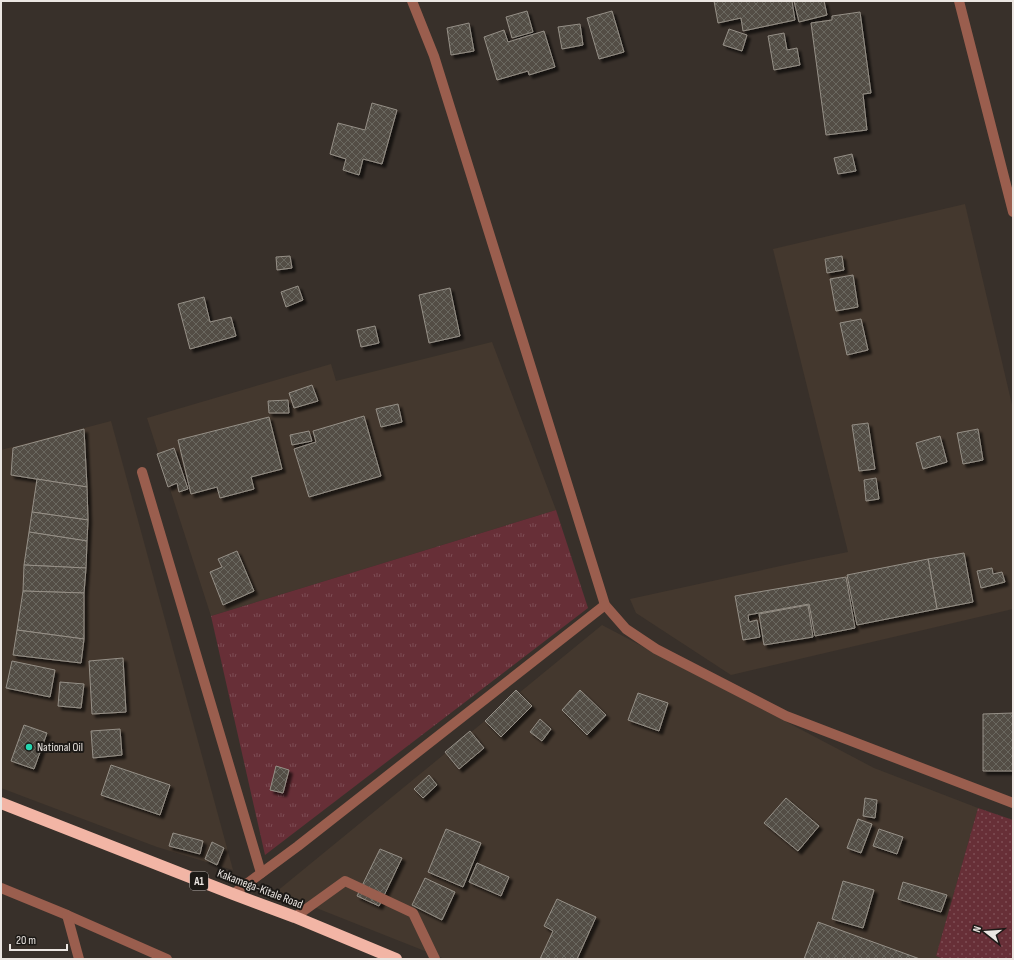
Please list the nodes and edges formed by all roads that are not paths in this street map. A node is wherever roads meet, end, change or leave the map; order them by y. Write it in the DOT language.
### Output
graph roads {
  1 [pos="412,1"];
  2 [pos="959,1"];
  3 [pos="1013,212"];
  4 [pos="142,472"];
  5 [pos="605,605"];
  6 [pos="1,803"];
  7 [pos="1013,803"];
  8 [pos="261,873"];
  9 [pos="1,888"];
  10 [pos="233,894"];
  11 [pos="67,915"];
  12 [pos="295,916"];
  13 [pos="79,959"];
  14 [pos="167,959"];
  15 [pos="396,959"];
  16 [pos="435,959"];
  1 -- 5 [label="street"];
  2 -- 3 [label="street"];
  4 -- 8 [label="street"];
  5 -- 7 [label="street"];
  5 -- 8 [label="street"];
  6 -- 10 [label="highway, Kakamega-Kitale Road / A1"];
  8 -- 10 [label="street"];
  9 -- 11 [label="street"];
  10 -- 12 [label="highway, Kakamega-Kitale Road / A1"];
  11 -- 13 [label="street"];
  11 -- 14 [label="street"];
  12 -- 15 [label="highway, Kakamega-Kitale Road / A1"];
  12 -- 16 [label="street"];
}
